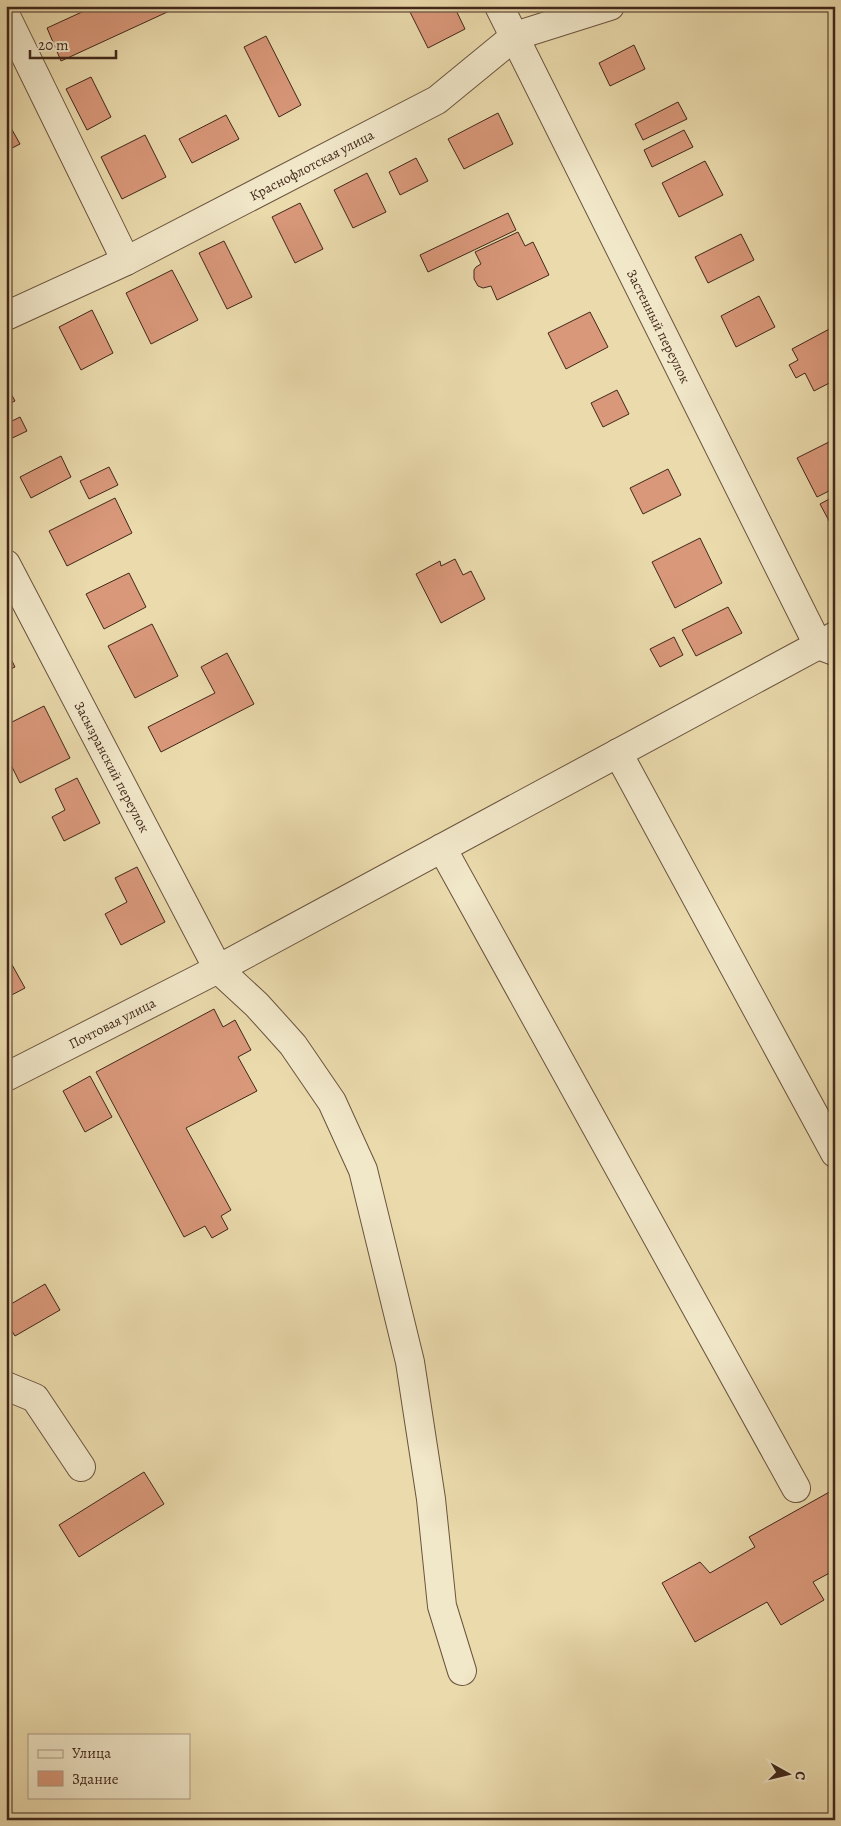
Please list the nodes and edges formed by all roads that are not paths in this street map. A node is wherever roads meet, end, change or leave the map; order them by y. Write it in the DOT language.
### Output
graph roads {
  1 [pos="499,6"];
  2 [pos="610,6"];
  3 [pos="6,16"];
  4 [pos="515,36"];
  5 [pos="126,261"];
  6 [pos="6,316"];
  7 [pos="6,564"];
  8 [pos="829,644"];
  9 [pos="618,753"];
  10 [pos="442,848"];
  11 [pos="218,969"];
  12 [pos="6,1077"];
  13 [pos="835,1153"];
  14 [pos="6,1386"];
  15 [pos="81,1467"];
  16 [pos="796,1488"];
  17 [pos="462,1671"];
  1 -- 4 [label="street, Застенный переулок"];
  2 -- 4 [label="street, Краснофлотская улица"];
  3 -- 5 [label="street"];
  4 -- 5 [label="street, Краснофлотская улица"];
  4 -- 8 [label="street, Застенный переулок"];
  5 -- 6 [label="street, Краснофлотская улица"];
  7 -- 11 [label="street, Засызранский переулок"];
  8 -- 9 [label="street, Почтовая улица"];
  9 -- 10 [label="street, Почтовая улица"];
  9 -- 13 [label="street"];
  10 -- 11 [label="street, Почтовая улица"];
  10 -- 16 [label="street"];
  11 -- 12 [label="street, Почтовая улица"];
  11 -- 17 [label="street, Засызранский переулок"];
  14 -- 15 [label="street"];
}
